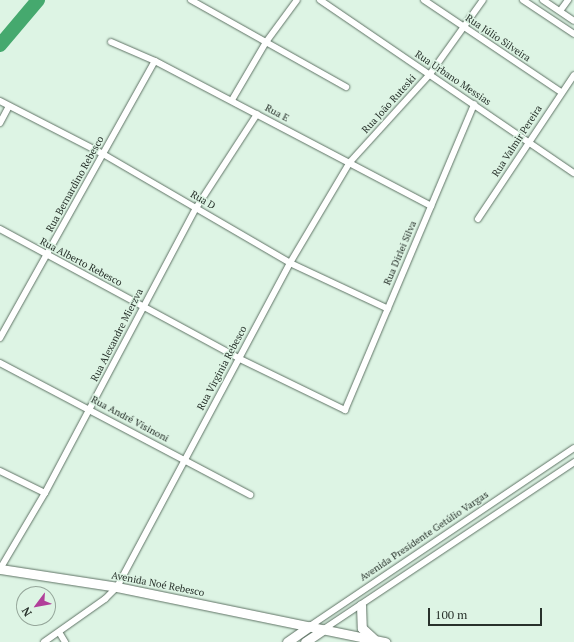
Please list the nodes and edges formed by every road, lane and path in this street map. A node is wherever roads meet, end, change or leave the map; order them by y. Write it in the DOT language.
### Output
graph roads {
  1 [pos="191,0"];
  2 [pos="297,0"];
  3 [pos="320,0"];
  4 [pos="424,0"];
  5 [pos="483,0"];
  6 [pos="523,0"];
  7 [pos="543,0"];
  8 [pos="568,0"];
  9 [pos="560,11"];
  10 [pos="574,21"];
  11 [pos="464,27"];
  12 [pos="574,34"];
  13 [pos="111,42"];
  14 [pos="266,42"];
  15 [pos="155,61"];
  16 [pos="430,74"];
  17 [pos="574,75"];
  18 [pos="346,88"];
  19 [pos="561,92"];
  20 [pos="232,100"];
  21 [pos="0,101"];
  22 [pos="474,104"];
  23 [pos="9,106"];
  24 [pos="257,114"];
  25 [pos="0,123"];
  26 [pos="529,142"];
  27 [pos="103,154"];
  28 [pos="350,162"];
  29 [pos="574,173"];
  30 [pos="431,206"];
  31 [pos="196,208"];
  32 [pos="478,218"];
  33 [pos="0,229"];
  34 [pos="47,255"];
  35 [pos="290,263"];
  36 [pos="144,306"];
  37 [pos="388,309"];
  38 [pos="0,338"];
  39 [pos="240,359"];
  40 [pos="0,363"];
  41 [pos="90,409"];
  42 [pos="345,410"];
  43 [pos="574,448"];
  44 [pos="184,460"];
  45 [pos="574,462"];
  46 [pos="0,471"];
  47 [pos="45,493"];
  48 [pos="250,495"];
  49 [pos="450,532"];
  50 [pos="456,541"];
  51 [pos="0,569"];
  52 [pos="118,587"];
  53 [pos="361,605"];
  54 [pos="310,626"];
  55 [pos="324,629"];
  56 [pos="59,632"];
  57 [pos="374,639"];
  58 [pos="44,642"];
  59 [pos="65,642"];
  60 [pos="287,642"];
  61 [pos="305,642"];
  62 [pos="385,642"];
  1 -- 14 [label="street"];
  2 -- 14 [label="street"];
  3 -- 16 [label="street, Rua Urbano Messias"];
  4 -- 11 [label="street, Rua Júlio Silveira"];
  5 -- 11 [label="street, Rua João Ruteski"];
  6 -- 12 [label="street"];
  7 -- 9 [label="street"];
  8 -- 9 [label="street"];
  9 -- 10 [label="street"];
  11 -- 16 [label="street, Rua João Ruteski"];
  11 -- 19 [label="street, Rua Júlio Silveira"];
  13 -- 15 [label="street, Rua E"];
  14 -- 18 [label="street"];
  14 -- 20 [label="street"];
  15 -- 20 [label="street, Rua E"];
  15 -- 27 [label="street, Rua Bernardino Rebesco"];
  16 -- 22 [label="street, Rua Urbano Messias"];
  16 -- 28 [label="street, Rua João Ruteski"];
  17 -- 19 [label="street, Rua Valmir Pereira"];
  19 -- 26 [label="street, Rua Valmir Pereira"];
  20 -- 24 [label="street, Rua E"];
  21 -- 23 [label="street, Rua D"];
  22 -- 26 [label="street, Rua Urbano Messias"];
  22 -- 30 [label="street, Rua Dirlei Silva"];
  23 -- 25 [label="street"];
  23 -- 27 [label="street, Rua D"];
  24 -- 28 [label="street, Rua E"];
  24 -- 31 [label="street, Rua Alexandre Mierzva"];
  26 -- 29 [label="street, Rua Urbano Messias"];
  26 -- 32 [label="street, Rua Valmir Pereira"];
  27 -- 31 [label="street, Rua D"];
  27 -- 34 [label="street, Rua Bernardino Rebesco"];
  28 -- 30 [label="street, Rua E"];
  28 -- 35 [label="street, Rua Virginia Rebesco"];
  30 -- 37 [label="street, Rua Dirlei Silva"];
  31 -- 35 [label="street, Rua D"];
  31 -- 36 [label="street, Rua Alexandre Mierzva"];
  33 -- 34 [label="street, Rua Alberto Rebesco"];
  34 -- 36 [label="street, Rua Alberto Rebesco"];
  34 -- 38 [label="street, Rua Bernardino Rebesco"];
  35 -- 37 [label="street, Rua D"];
  35 -- 39 [label="street, Rua Virginia Rebesco"];
  36 -- 39 [label="street, Rua Alberto Rebesco"];
  36 -- 41 [label="street, Rua Alexandre Mierzva"];
  37 -- 42 [label="street, Rua Dirlei Silva"];
  39 -- 42 [label="street, Rua Alberto Rebesco"];
  39 -- 44 [label="street, Rua Virginia Rebesco"];
  40 -- 41 [label="street, Rua André Visinoni"];
  41 -- 44 [label="street, Rua André Visinoni"];
  41 -- 47 [label="street, Rua Alexandre Mierzva"];
  43 -- 49 [label="street, Avenida Presidente Getúlio Vargas"];
  44 -- 48 [label="street, Rua André Visinoni"];
  44 -- 52 [label="street, Rua Virginia Rebesco"];
  45 -- 50 [label="street"];
  46 -- 47 [label="street"];
  47 -- 51 [label="street, Rua Alexandre Mierzva"];
  49 -- 50 [label="street"];
  49 -- 54 [label="street, Avenida Presidente Getúlio Vargas"];
  50 -- 53 [label="street"];
  51 -- 52 [label="main road, Avenida Noé Rebesco"];
  52 -- 54 [label="main road, Avenida Noé Rebesco"];
  52 -- 56 [label="street"];
  53 -- 55 [label="street"];
  53 -- 57 [label="main road"];
  54 -- 55 [label="main road, Avenida Noé Rebesco"];
  54 -- 60 [label="main road, Avenida Presidente Getúlio Vargas"];
  55 -- 57 [label="main road, Avenida Noé Rebesco"];
  55 -- 61 [label="main road"];
  56 -- 58 [label="street"];
  56 -- 59 [label="street"];
  57 -- 62 [label="main road, Avenida Noé Rebesco"];
}
